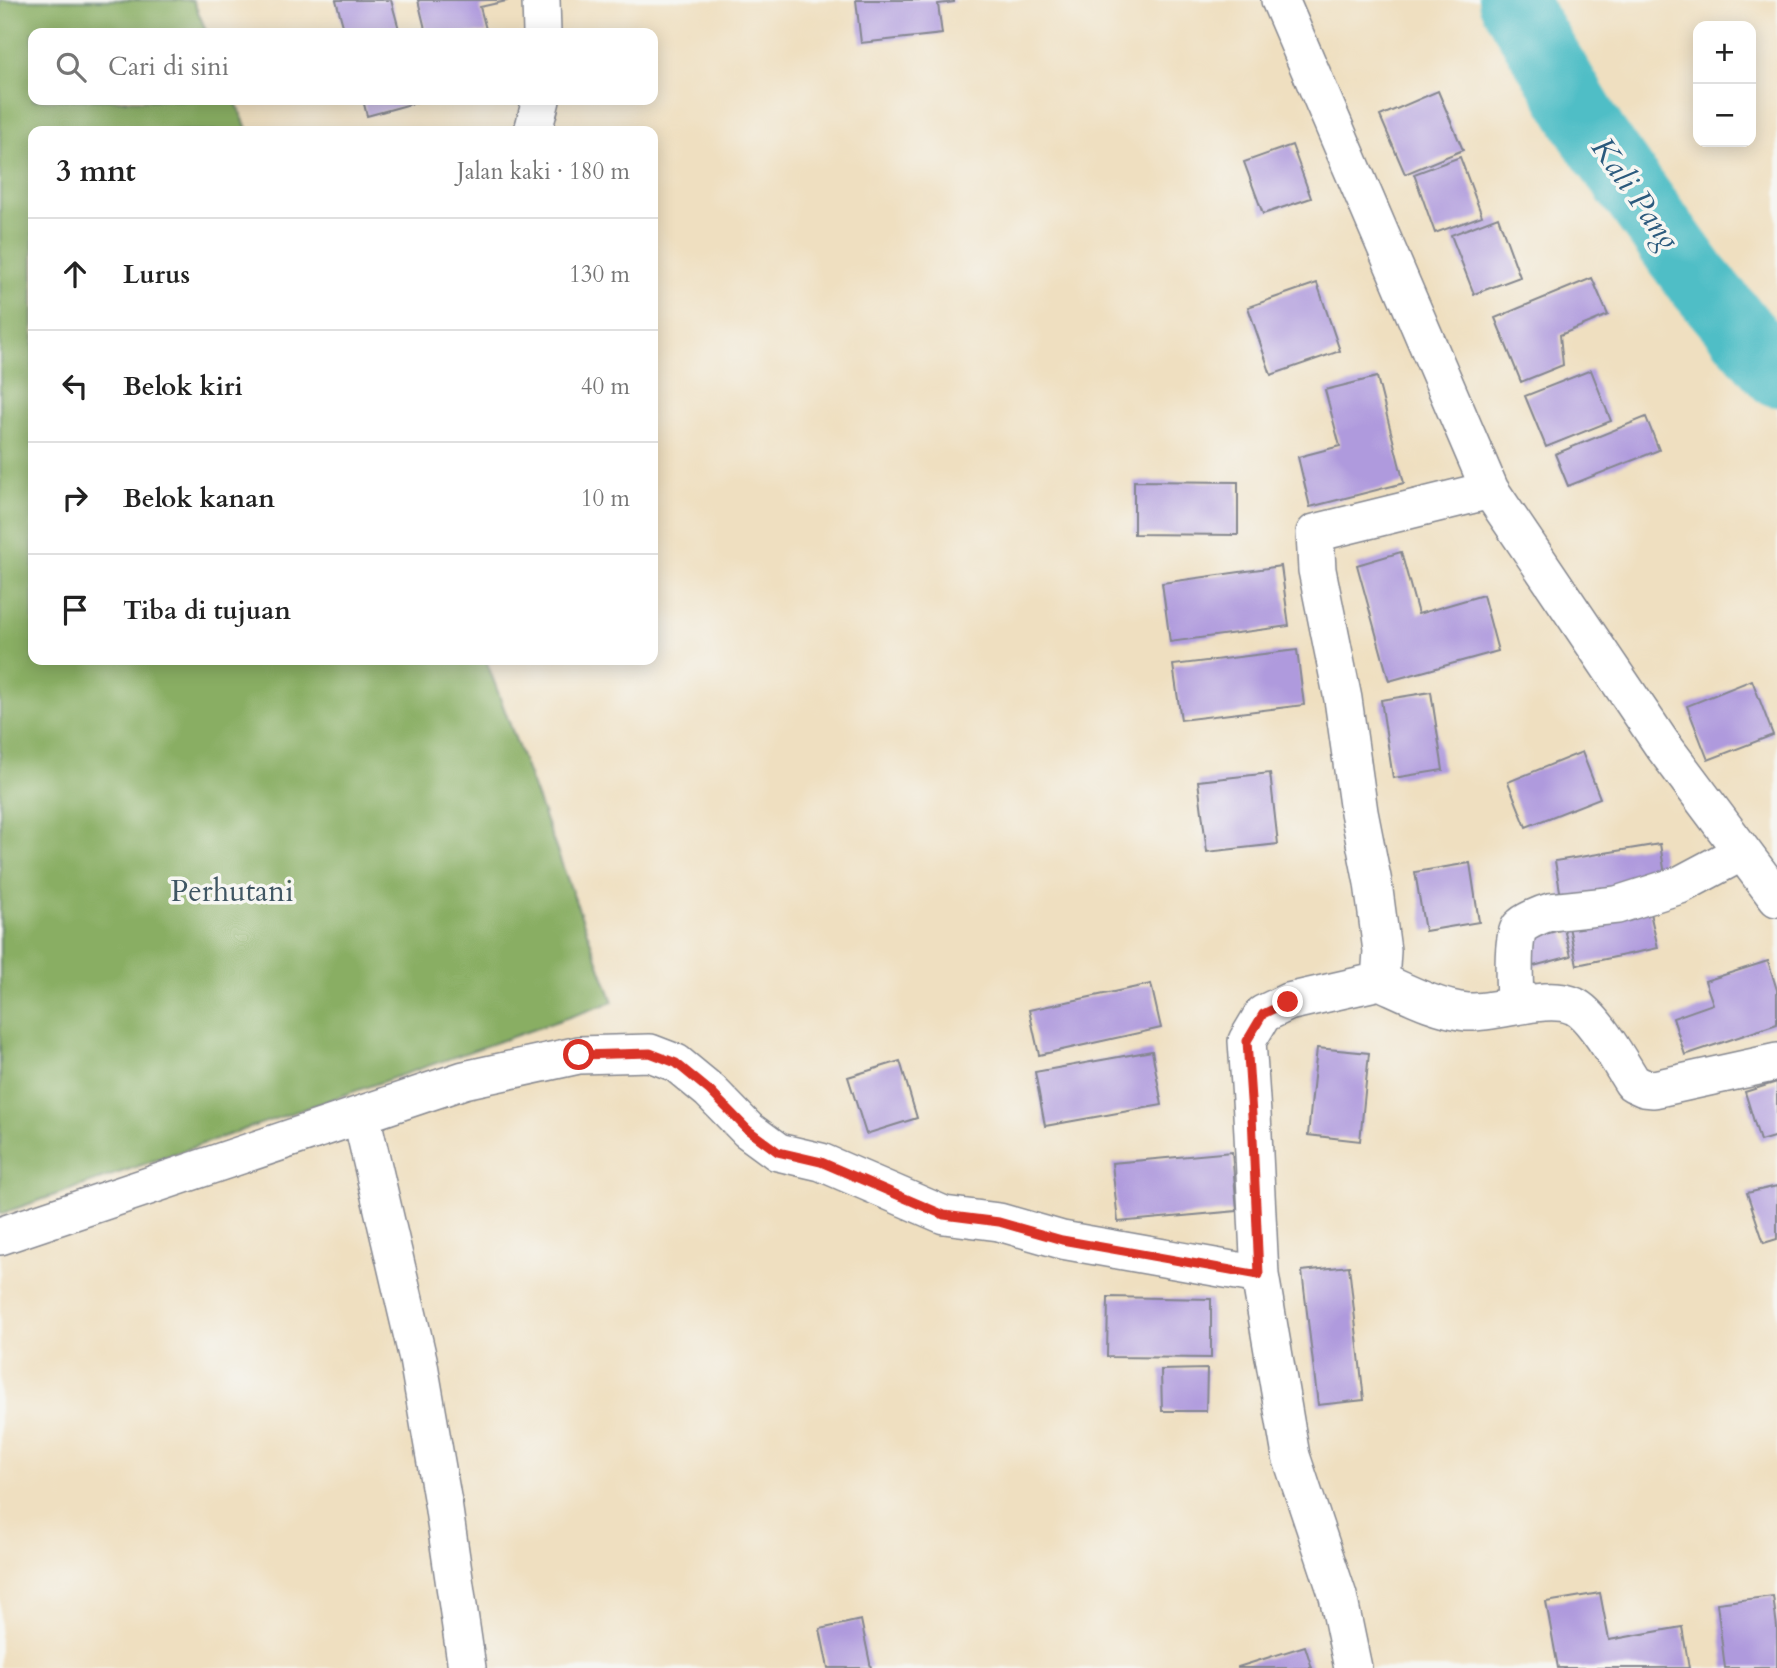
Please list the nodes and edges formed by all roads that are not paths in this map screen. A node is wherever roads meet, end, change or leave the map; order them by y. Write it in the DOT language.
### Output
graph roads {
  1 [pos="541,0"];
  2 [pos="1280,0"];
  3 [pos="542,28"];
  4 [pos="540,105"];
  5 [pos="534,126"];
  6 [pos="1490,489"];
  7 [pos="1742,852"];
  8 [pos="1777,898"];
  9 [pos="1380,981"];
  10 [pos="1514,1006"];
  11 [pos="1777,1062"];
  12 [pos="361,1115"];
  13 [pos="0,1236"];
  14 [pos="1259,1275"];
  15 [pos="467,1668"];
  16 [pos="1353,1668"];
  1 -- 3 [label="street"];
  2 -- 6 [label="street"];
  4 -- 5 [label="street"];
  6 -- 7 [label="street"];
  6 -- 9 [label="street"];
  7 -- 8 [label="street"];
  7 -- 10 [label="street"];
  9 -- 10 [label="street"];
  9 -- 14 [label="street"];
  10 -- 11 [label="street"];
  12 -- 13 [label="street"];
  12 -- 14 [label="street"];
  12 -- 15 [label="street"];
  14 -- 16 [label="street"];
}
